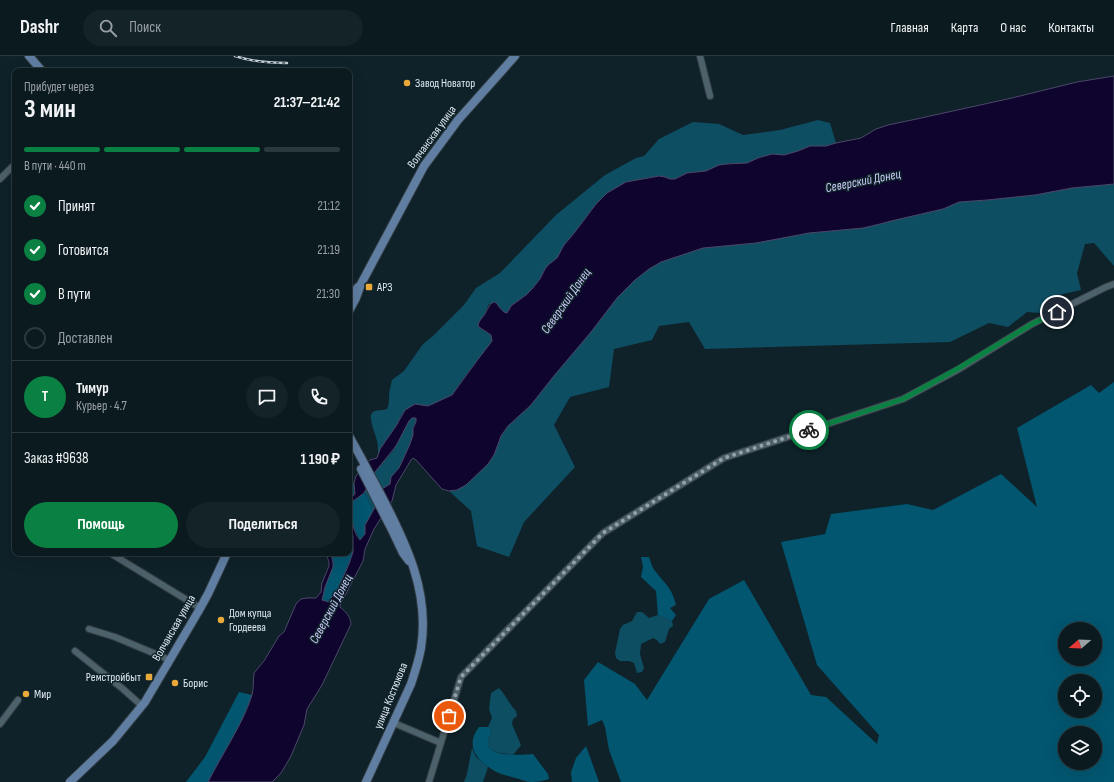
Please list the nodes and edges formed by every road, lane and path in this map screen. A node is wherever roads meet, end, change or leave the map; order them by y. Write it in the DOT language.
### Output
graph roads {
  1 [pos="29,56"];
  2 [pos="515,56"];
  3 [pos="700,56"];
  4 [pos="39,68"];
  5 [pos="710,96"];
  6 [pos="12,167"];
  7 [pos="0,179"];
  8 [pos="361,284"];
  9 [pos="1114,284"];
  10 [pos="352,294"];
  11 [pos="352,305"];
  12 [pos="353,450"];
  13 [pos="115,556"];
  14 [pos="226,556"];
  15 [pos="200,608"];
  16 [pos="89,629"];
  17 [pos="75,651"];
  18 [pos="170,660"];
  19 [pos="18,700"];
  20 [pos="142,706"];
  21 [pos="394,723"];
  22 [pos="0,724"];
  23 [pos="440,743"];
  24 [pos="70,782"];
  25 [pos="366,782"];
  26 [pos="429,782"];
  1 -- 4 [label="main road"];
  2 -- 8 [label="main road, Волчанская улица"];
  3 -- 5 [label="street"];
  6 -- 7 [label="street"];
  8 -- 10 [label="main road, Волчанская улица"];
  8 -- 11 [label="main road, Волчанская улица"];
  9 -- 23 [label="street"];
  12 -- 21 [label="main road, улица Костюкова"];
  13 -- 15 [label="street"];
  14 -- 15 [label="main road, Волчанская улица"];
  15 -- 18 [label="main road, Волчанская улица"];
  16 -- 18 [label="street"];
  17 -- 20 [label="street"];
  18 -- 20 [label="main road, Волчанская улица"];
  19 -- 22 [label="street"];
  20 -- 24 [label="main road, Волчанская улица"];
  21 -- 23 [label="street"];
  21 -- 25 [label="main road, улица Костюкова"];
  23 -- 26 [label="street"];
}
